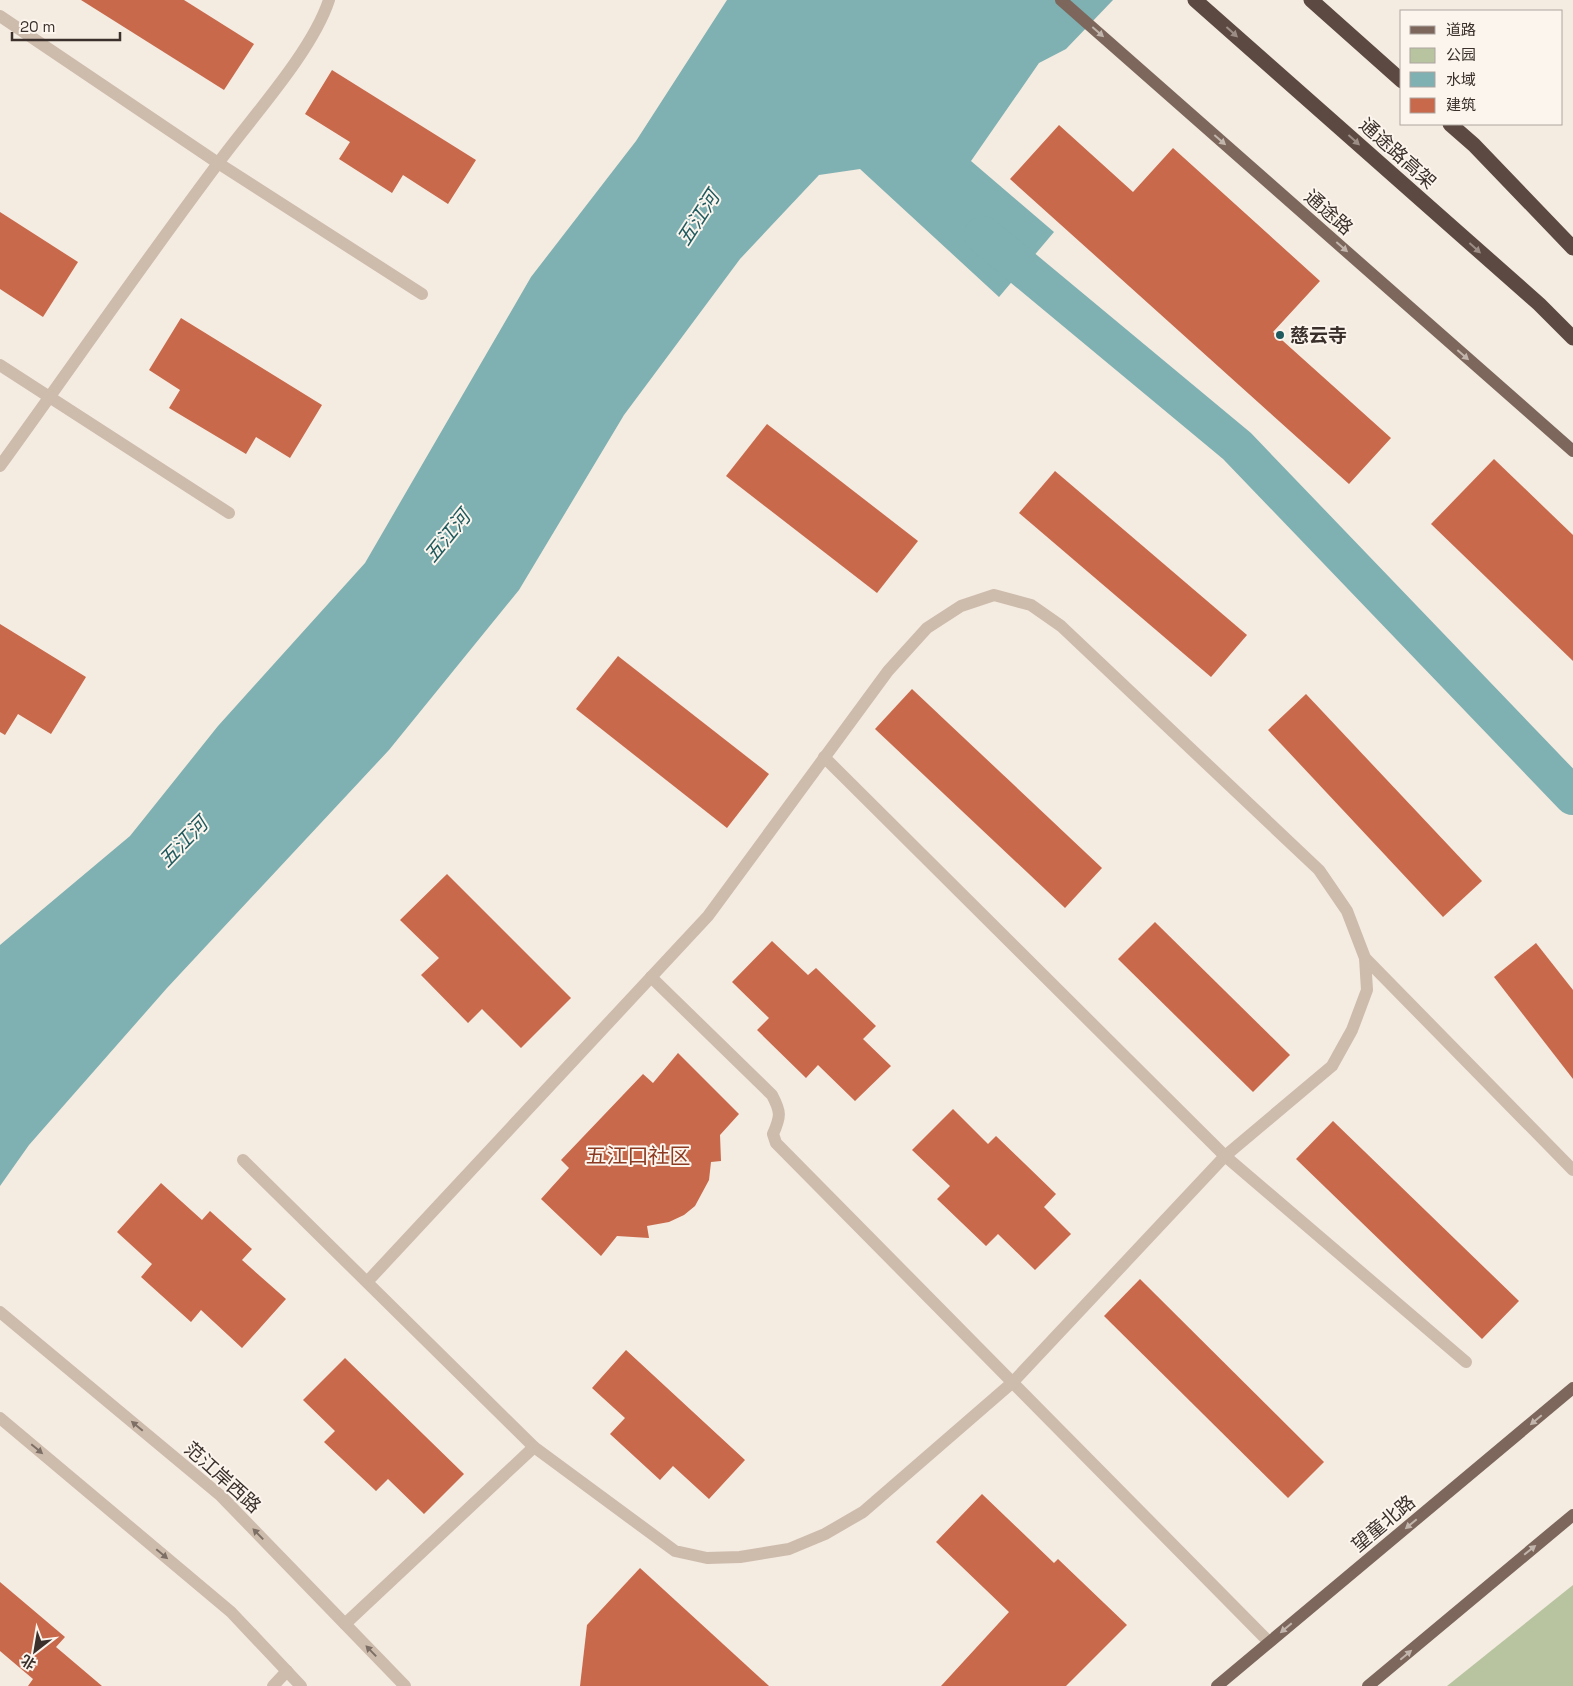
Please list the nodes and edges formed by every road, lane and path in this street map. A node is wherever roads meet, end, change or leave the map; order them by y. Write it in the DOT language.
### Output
graph roads {
  1 [pos="329,0"];
  2 [pos="1061,0"];
  3 [pos="1195,0"];
  4 [pos="1311,0"];
  5 [pos="1316,0"];
  6 [pos="0,16"];
  7 [pos="1400,78"];
  8 [pos="1400,78"];
  9 [pos="1450,125"];
  10 [pos="1450,125"];
  11 [pos="218,163"];
  12 [pos="1573,239"];
  13 [pos="1573,248"];
  14 [pos="422,294"];
  15 [pos="1573,338"];
  16 [pos="0,365"];
  17 [pos="50,396"];
  18 [pos="1573,451"];
  19 [pos="0,466"];
  20 [pos="229,513"];
  21 [pos="824,757"];
  22 [pos="1365,958"];
  23 [pos="651,978"];
  24 [pos="1225,1156"];
  25 [pos="243,1160"];
  26 [pos="1573,1170"];
  27 [pos="367,1282"];
  28 [pos="0,1312"];
  29 [pos="1466,1362"];
  30 [pos="1013,1382"];
  31 [pos="1573,1388"];
  32 [pos="0,1418"];
  33 [pos="534,1447"];
  34 [pos="1573,1515"];
  35 [pos="345,1624"];
  36 [pos="1269,1642"];
  37 [pos="287,1671"];
  38 [pos="273,1686"];
  39 [pos="301,1686"];
  40 [pos="405,1686"];
  41 [pos="1217,1686"];
  42 [pos="1368,1686"];
  1 -- 11 [label="street"];
  2 -- 18 [label="main road, 通途路, one-way"];
  3 -- 15 [label="highway, 通途路高架, one-way"];
  4 -- 7 [label="highway"];
  5 -- 8 [label="main road"];
  6 -- 11 [label="street"];
  9 -- 12 [label="main road"];
  10 -- 13 [label="highway, bridge"];
  11 -- 14 [label="street"];
  11 -- 17 [label="street"];
  16 -- 17 [label="street"];
  17 -- 19 [label="street"];
  17 -- 20 [label="street"];
  21 -- 22 [label="street"];
  21 -- 23 [label="street"];
  21 -- 24 [label="street"];
  22 -- 24 [label="street"];
  22 -- 26 [label="street"];
  23 -- 27 [label="street"];
  23 -- 30 [label="street"];
  24 -- 29 [label="street"];
  24 -- 30 [label="street"];
  25 -- 27 [label="street"];
  27 -- 33 [label="street"];
  35 -- 28 [label="street, 范江岸西路, one-way"];
  30 -- 33 [label="street"];
  30 -- 36 [label="street"];
  31 -- 36 [label="main road, 望童北路, one-way"];
  32 -- 37 [label="street, one-way"];
  33 -- 35 [label="street"];
  42 -- 34 [label="main road, one-way"];
  40 -- 35 [label="street, 范江岸西路, one-way"];
  36 -- 41 [label="main road, 望童北路"];
  37 -- 38 [label="street"];
  37 -- 39 [label="street"];
}
